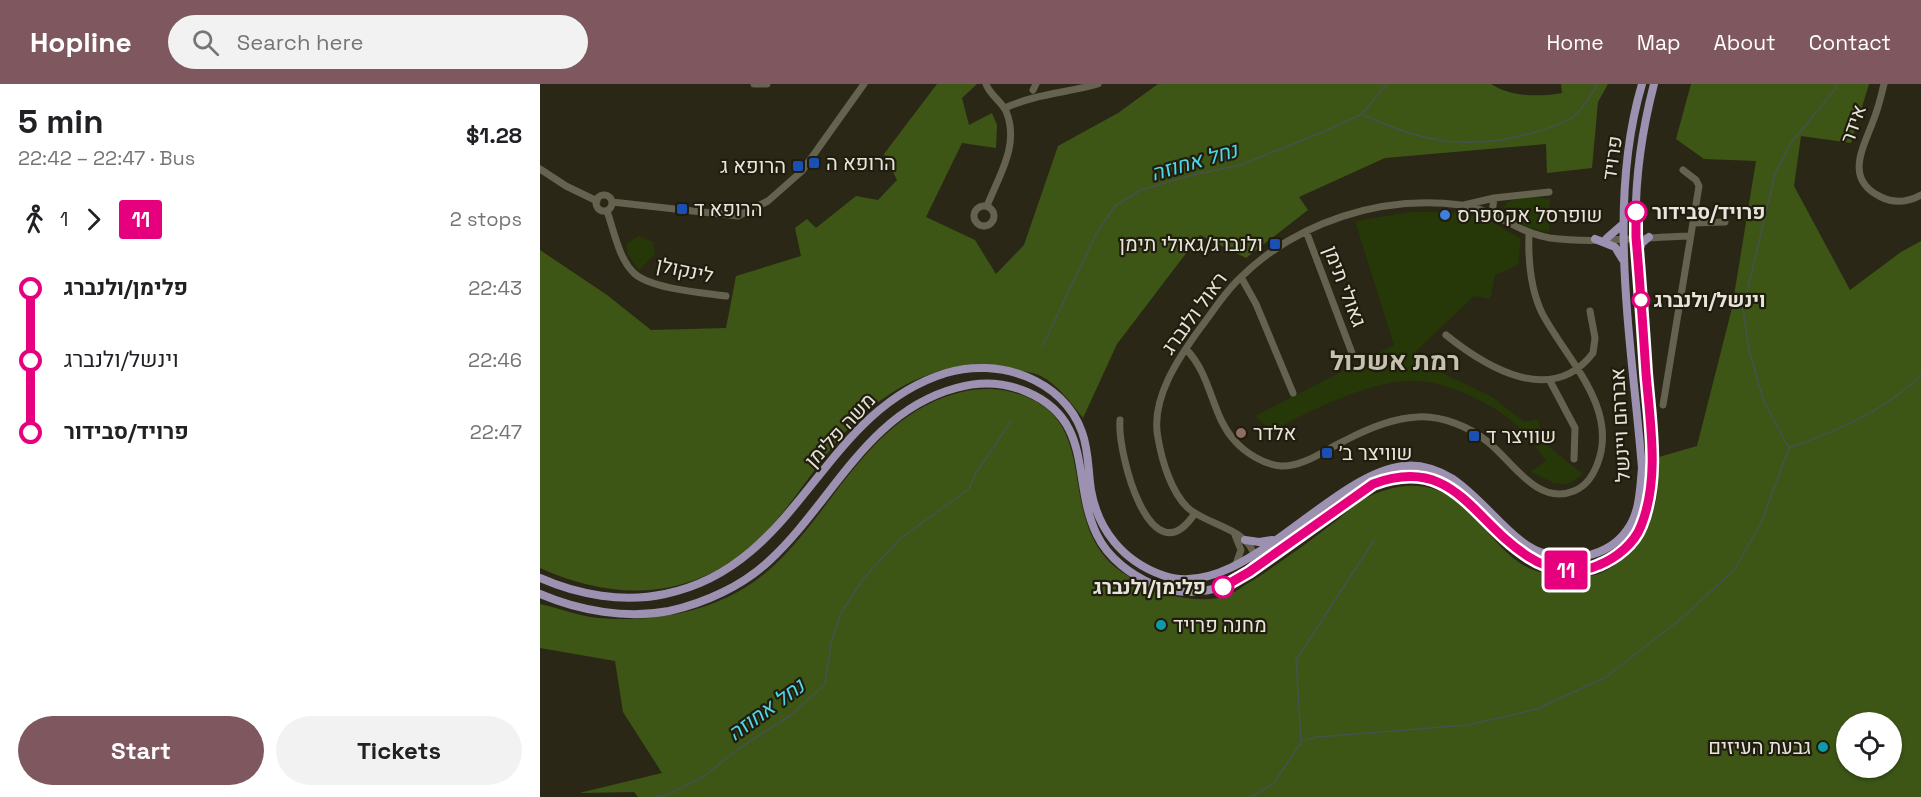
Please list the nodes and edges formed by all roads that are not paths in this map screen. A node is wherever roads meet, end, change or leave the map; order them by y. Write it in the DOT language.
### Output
graph roads {
  1 [pos="754,84"];
  2 [pos="767,84"];
  3 [pos="864,84"];
  4 [pos="986,84"];
  5 [pos="1098,84"];
  6 [pos="1642,84"];
  7 [pos="1654,84"];
  8 [pos="1884,84"];
  9 [pos="1005,108"];
  10 [pos="540,169"];
  11 [pos="1683,170"];
  12 [pos="1549,192"];
  13 [pos="1921,195"];
  14 [pos="1494,198"];
  15 [pos="597,201"];
  16 [pos="612,202"];
  17 [pos="1462,205"];
  18 [pos="987,206"];
  19 [pos="607,211"];
  20 [pos="1492,213"];
  21 [pos="1725,222"];
  22 [pos="1693,223"];
  23 [pos="1623,224"];
  24 [pos="1306,231"];
  25 [pos="1529,233"];
  26 [pos="1690,236"];
  27 [pos="1636,237"];
  28 [pos="1649,237"];
  29 [pos="1607,238"];
  30 [pos="1623,238"];
  31 [pos="1595,239"];
  32 [pos="1637,256"];
  33 [pos="1625,263"];
  34 [pos="1241,277"];
  35 [pos="726,296"];
  36 [pos="1590,311"];
  37 [pos="1446,335"];
  38 [pos="1185,349"];
  39 [pos="1352,353"];
  40 [pos="1578,368"];
  41 [pos="1550,381"];
  42 [pos="1293,393"];
  43 [pos="1663,405"];
  44 [pos="1120,420"];
  45 [pos="1574,459"];
  46 [pos="1195,513"];
  47 [pos="1235,535"];
  48 [pos="1278,538"];
  49 [pos="1245,540"];
  50 [pos="1254,554"];
  51 [pos="1236,564"];
  52 [pos="1249,572"];
  53 [pos="540,579"];
  54 [pos="540,594"];
  1 -- 2 [label="street"];
  3 -- 16 [label="street"];
  4 -- 9 [label="street"];
  5 -- 9 [label="street"];
  6 -- 23 [label="main road, פרויד"];
  7 -- 27 [label="main road, פרויד"];
  8 -- 13 [label="street, אידר"];
  9 -- 18 [label="street"];
  10 -- 15 [label="street"];
  11 -- 22 [label="street"];
  12 -- 14 [label="street, ראול ולנברג"];
  14 -- 17 [label="street, ראול ולנברג"];
  14 -- 20 [label="street"];
  15 -- 16 [label="street"];
  15 -- 19 [label="street"];
  16 -- 19 [label="street"];
  17 -- 20 [label="street, ראול ולנברג"];
  17 -- 24 [label="street, ראול ולנברג"];
  19 -- 35 [label="street, לינקולן"];
  20 -- 25 [label="street, ראול ולנברג"];
  21 -- 22 [label="street"];
  22 -- 26 [label="street"];
  23 -- 29 [label="main road"];
  23 -- 30 [label="main road, פרויד"];
  24 -- 34 [label="street, ראול ולנברג"];
  24 -- 39 [label="street, גאולי תימן"];
  25 -- 31 [label="street, ראול ולנברג"];
  25 -- 40 [label="street"];
  26 -- 28 [label="street, ראול ולנברג"];
  26 -- 43 [label="street"];
  27 -- 28 [label="street, ראול ולנברג"];
  27 -- 30 [label="street, ראול ולנברג"];
  27 -- 32 [label="main road, אברהם ויינשל"];
  28 -- 32 [label="main road"];
  29 -- 30 [label="street, ראול ולנברג"];
  29 -- 31 [label="street, ראול ולנברג"];
  30 -- 33 [label="main road, אברהם ויינשל"];
  31 -- 33 [label="main road"];
  32 -- 52 [label="main road, אברהם ויינשל"];
  33 -- 48 [label="main road, אברהם ויינשל"];
  34 -- 38 [label="street, ראול ולנברג"];
  34 -- 42 [label="street"];
  36 -- 40 [label="street"];
  37 -- 41 [label="street"];
  38 -- 40 [label="street"];
  38 -- 46 [label="street, ראול ולנברג"];
  40 -- 41 [label="street"];
  41 -- 45 [label="street"];
  44 -- 46 [label="street"];
  46 -- 47 [label="street, ראול ולנברג"];
  47 -- 49 [label="street, ראול ולנברג"];
  47 -- 51 [label="street"];
  48 -- 49 [label="main road"];
  48 -- 50 [label="main road, אברהם ויינשל"];
  49 -- 50 [label="street"];
  50 -- 51 [label="main road, משה פלימן"];
  50 -- 52 [label="street"];
  51 -- 53 [label="main road, משה פלימן"];
  52 -- 54 [label="main road, משה פלימן"];
}
